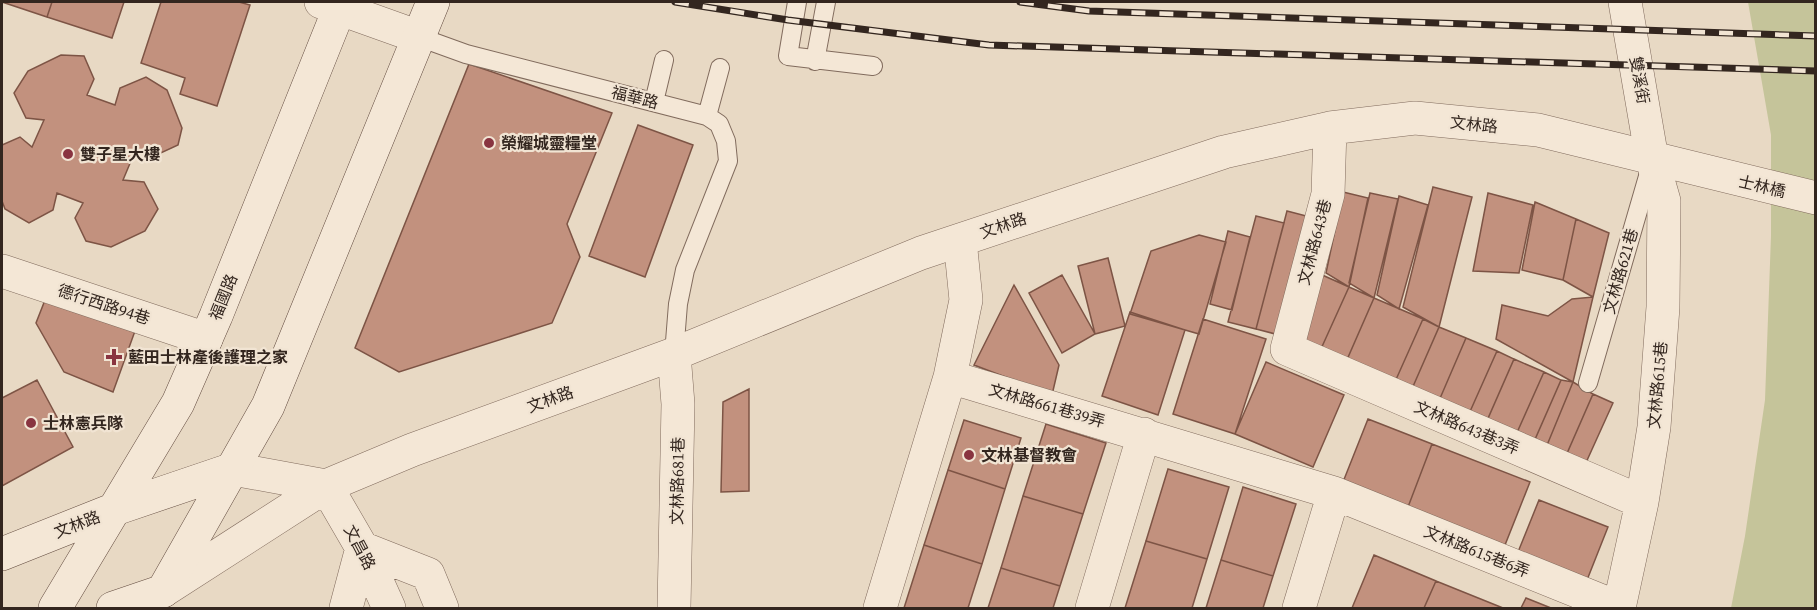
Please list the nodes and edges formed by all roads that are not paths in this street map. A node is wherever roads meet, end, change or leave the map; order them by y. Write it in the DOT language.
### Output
graph roads {
  1 [pos="433,2"];
  2 [pos="797,2"];
  3 [pos="826,2"];
  4 [pos="1625,2"];
  5 [pos="334,4"];
  6 [pos="419,37"];
  7 [pos="664,60"];
  8 [pos="815,61"];
  9 [pos="873,66"];
  10 [pos="720,68"];
  11 [pos="654,102"];
  12 [pos="707,116"];
  13 [pos="1330,128"];
  14 [pos="1653,159"];
  15 [pos="1708,173"];
  16 [pos="1815,198"];
  17 [pos="960,240"];
  18 [pos="2,271"];
  19 [pos="206,339"];
  20 [pos="1292,351"];
  21 [pos="674,354"];
  22 [pos="950,377"];
  23 [pos="1588,383"];
  24 [pos="1144,434"];
  25 [pos="233,469"];
  26 [pos="326,486"];
  27 [pos="1334,493"];
  28 [pos="1642,502"];
  29 [pos="115,509"];
  30 [pos="362,548"];
  31 [pos="2,554"];
  32 [pos="158,600"];
  33 [pos="1619,608"];
  34 [pos="55,609"];
  35 [pos="113,609"];
  36 [pos="346,609"];
  37 [pos="389,609"];
  38 [pos="441,609"];
  39 [pos="674,609"];
  40 [pos="880,609"];
  41 [pos="1092,609"];
  42 [pos="1299,609"];
  1 -- 6 [label="street"];
  2 -- 8 [label="lane"];
  3 -- 8 [label="lane"];
  4 -- 14 [label="street, 雙溪街"];
  5 -- 6 [label="street, 福華路"];
  5 -- 19 [label="street, 福國路"];
  6 -- 11 [label="lane, 福華路"];
  6 -- 25 [label="street"];
  7 -- 11 [label="lane"];
  8 -- 9 [label="lane"];
  10 -- 12 [label="lane"];
  11 -- 12 [label="lane, 福華路"];
  12 -- 21 [label="lane"];
  13 -- 14 [label="street, 文林路"];
  13 -- 17 [label="street, 文林路"];
  13 -- 20 [label="street, 文林路643巷"];
  14 -- 15 [label="street, 文林路"];
  14 -- 23 [label="lane, 文林路621巷"];
  14 -- 28 [label="street, 文林路615巷"];
  15 -- 16 [label="street, 士林橋"];
  17 -- 21 [label="street, 文林路"];
  17 -- 22 [label="street"];
  18 -- 19 [label="street, 德行西路94巷"];
  19 -- 29 [label="street, 福國路"];
  20 -- 28 [label="street, 文林路643巷3弄"];
  21 -- 26 [label="street, 文林路"];
  21 -- 39 [label="street, 文林路681巷"];
  22 -- 24 [label="street, 文林路661巷39弄"];
  22 -- 40 [label="street"];
  24 -- 27 [label="street, 文林路661巷39弄"];
  24 -- 41 [label="street"];
  25 -- 26 [label="street, 文林路"];
  25 -- 29 [label="street, 文林路"];
  25 -- 32 [label="street"];
  26 -- 30 [label="street, 文昌路"];
  26 -- 32 [label="street, 文林路"];
  27 -- 33 [label="street, 文林路615巷6弄"];
  27 -- 42 [label="street"];
  28 -- 33 [label="street, 文林路615巷"];
  29 -- 31 [label="street, 文林路"];
  29 -- 34 [label="street, 福國路"];
  30 -- 36 [label="street"];
  30 -- 37 [label="street, 文昌路"];
  30 -- 38 [label="street"];
  32 -- 35 [label="street, 文林路"];
}
